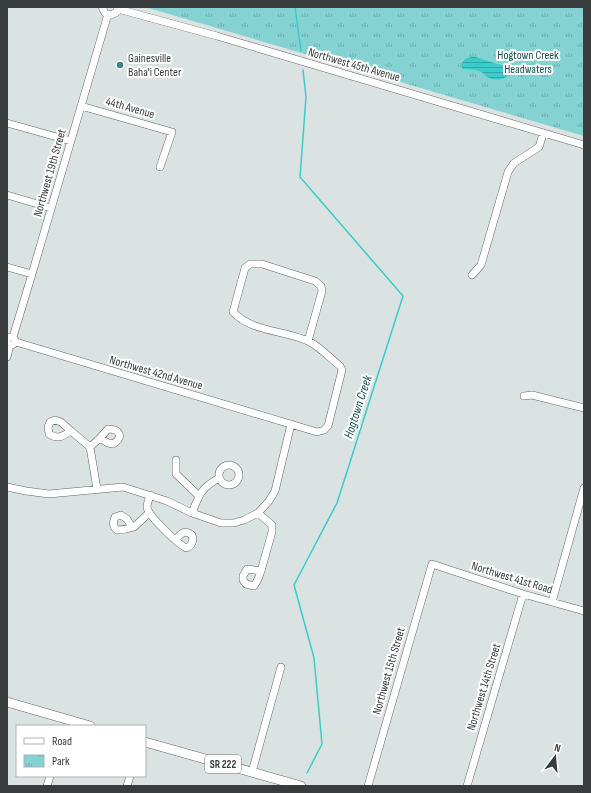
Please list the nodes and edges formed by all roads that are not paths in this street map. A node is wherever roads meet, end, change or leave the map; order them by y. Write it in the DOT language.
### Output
graph roads {
  1 [pos="102,7"];
  2 [pos="118,8"];
  3 [pos="108,14"];
  4 [pos="81,106"];
  5 [pos="7,123"];
  6 [pos="543,134"];
  7 [pos="71,141"];
  8 [pos="584,145"];
  9 [pos="160,167"];
  10 [pos="7,195"];
  11 [pos="51,208"];
  12 [pos="7,267"];
  13 [pos="32,274"];
  14 [pos="472,275"];
  15 [pos="11,341"];
  16 [pos="308,341"];
  17 [pos="7,357"];
  18 [pos="524,396"];
  19 [pos="584,408"];
  20 [pos="291,424"];
  21 [pos="71,431"];
  22 [pos="100,438"];
  23 [pos="90,447"];
  24 [pos="176,460"];
  25 [pos="220,478"];
  26 [pos="7,487"];
  27 [pos="584,488"];
  28 [pos="97,489"];
  29 [pos="150,495"];
  30 [pos="199,496"];
  31 [pos="149,513"];
  32 [pos="192,513"];
  33 [pos="258,513"];
  34 [pos="132,528"];
  35 [pos="175,540"];
  36 [pos="434,565"];
  37 [pos="261,571"];
  38 [pos="523,594"];
  39 [pos="552,602"];
  40 [pos="584,611"];
  41 [pos="281,667"];
  42 [pos="7,702"];
  43 [pos="66,723"];
  44 [pos="82,725"];
  45 [pos="146,742"];
  46 [pos="252,772"];
  47 [pos="301,786"];
  48 [pos="368,786"];
  49 [pos="467,786"];
  1 -- 3 [label="street"];
  2 -- 3 [label="street"];
  2 -- 6 [label="street, Northwest 45th Avenue"];
  3 -- 4 [label="street, Northwest 19th Street"];
  4 -- 7 [label="street, Northwest 19th Street"];
  4 -- 9 [label="street, 44th Avenue"];
  5 -- 7 [label="street"];
  6 -- 8 [label="street, Northwest 45th Avenue"];
  6 -- 14 [label="street"];
  7 -- 11 [label="street, Northwest 19th Street"];
  10 -- 11 [label="street"];
  11 -- 13 [label="street, Northwest 19th Street"];
  12 -- 13 [label="street"];
  13 -- 15 [label="street, Northwest 19th Street"];
  15 -- 17 [label="street, Northwest 19th Street"];
  15 -- 20 [label="street, Northwest 42nd Avenue"];
  16 -- 16 [label="street"];
  16 -- 20 [label="street, Northwest 42nd Avenue"];
  18 -- 19 [label="street"];
  20 -- 33 [label="street"];
  21 -- 23 [label="street"];
  22 -- 23 [label="street"];
  23 -- 28 [label="street"];
  24 -- 30 [label="street"];
  25 -- 30 [label="street"];
  26 -- 28 [label="street"];
  27 -- 39 [label="street"];
  28 -- 29 [label="street"];
  29 -- 31 [label="street"];
  29 -- 32 [label="street"];
  30 -- 32 [label="street"];
  31 -- 34 [label="street"];
  31 -- 35 [label="street"];
  32 -- 33 [label="street"];
  33 -- 37 [label="street"];
  36 -- 38 [label="street, Northwest 41st Road"];
  36 -- 48 [label="street, Northwest 15th Street"];
  38 -- 39 [label="street, Northwest 41st Road"];
  38 -- 49 [label="street, Northwest 14th Street"];
  39 -- 40 [label="street, Northwest 41st Road"];
  41 -- 46 [label="street"];
  42 -- 43 [label="main road"];
  43 -- 44 [label="main road"];
  45 -- 46 [label="main road, SR 222"];
  46 -- 47 [label="main road, SR 222"];
}
